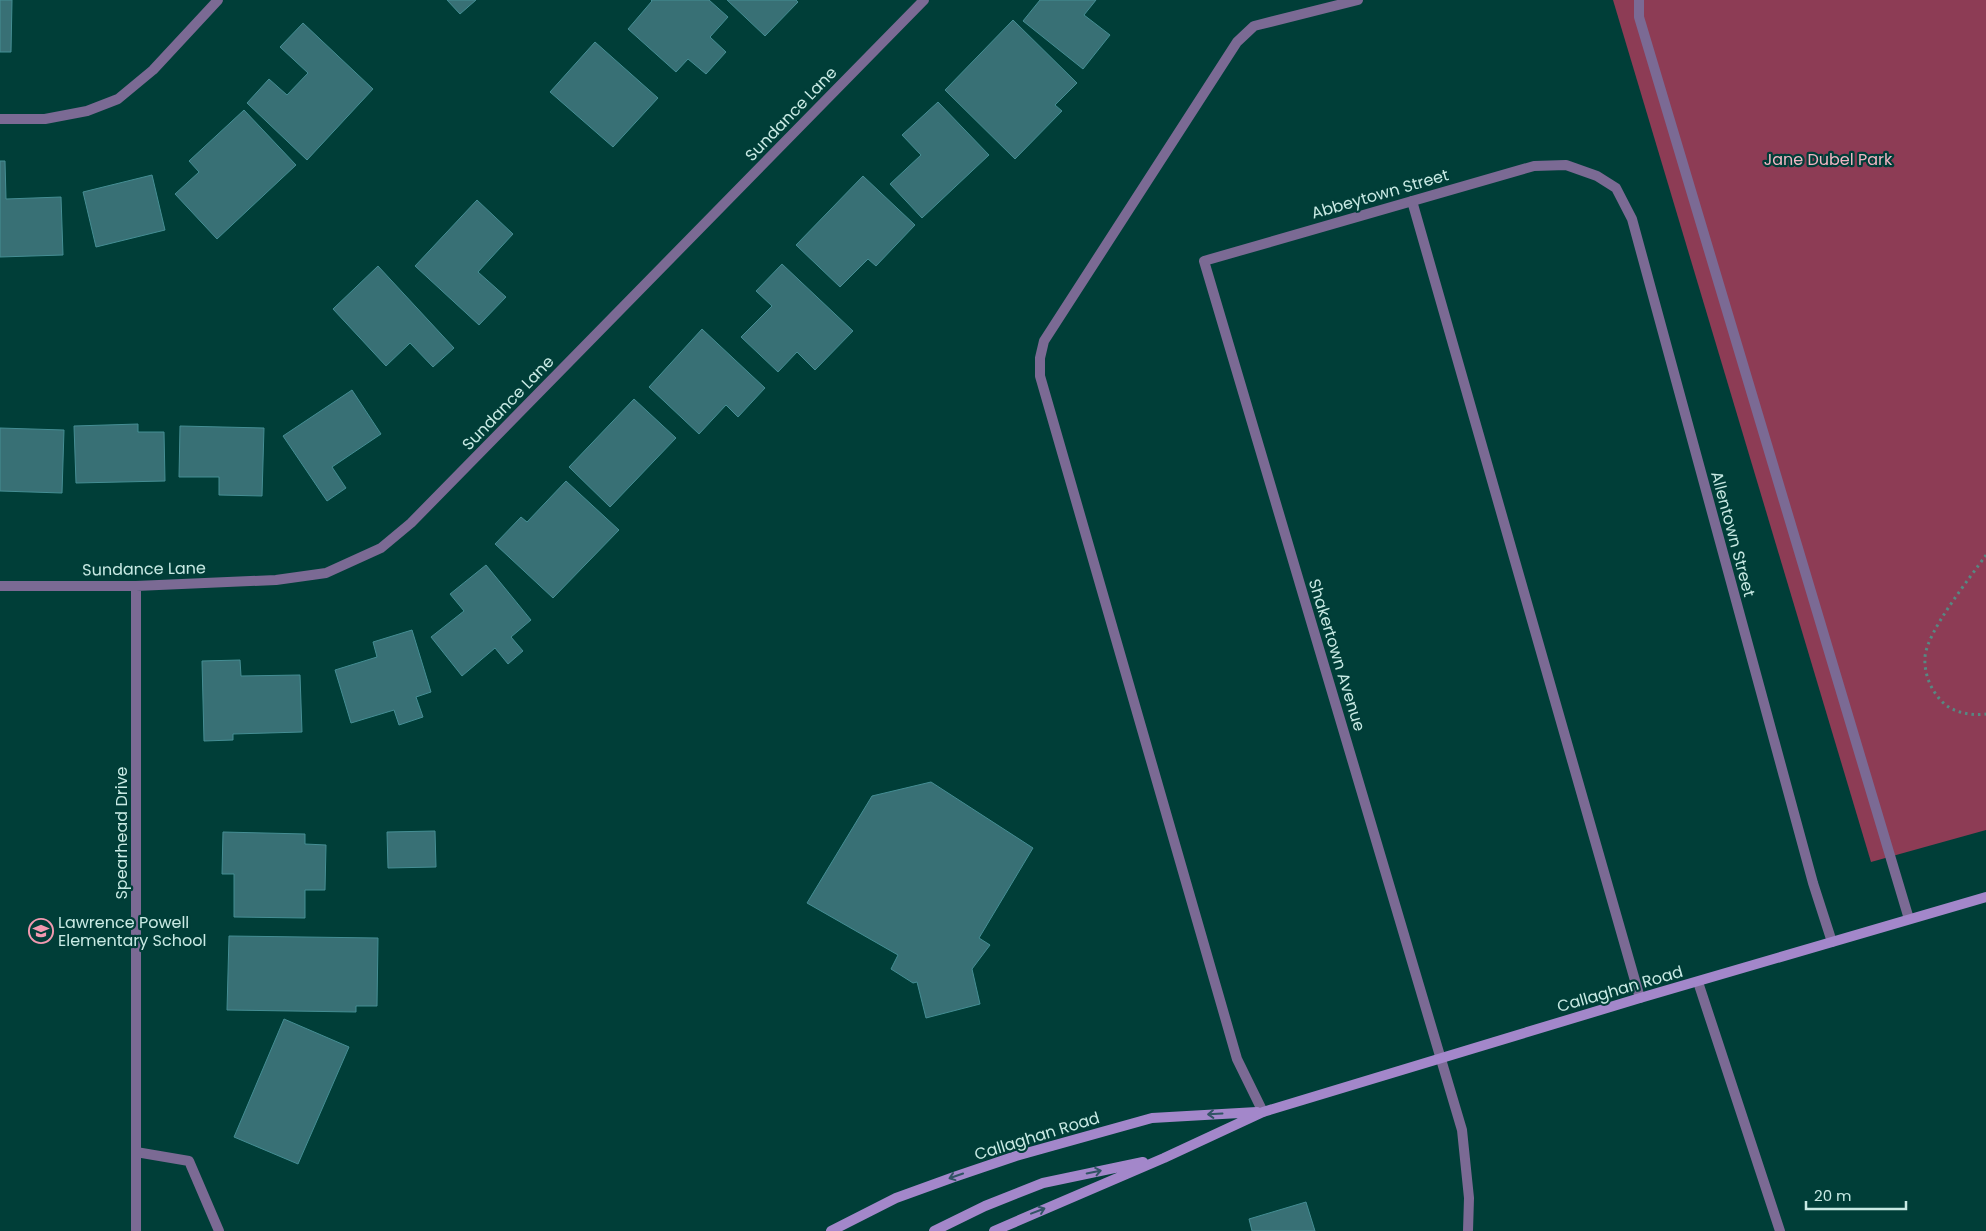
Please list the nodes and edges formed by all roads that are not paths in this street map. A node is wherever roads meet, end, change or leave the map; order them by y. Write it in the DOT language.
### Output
graph roads {
  1 [pos="218,0"];
  2 [pos="924,0"];
  3 [pos="1358,0"];
  4 [pos="1640,0"];
  5 [pos="0,119"];
  6 [pos="1566,165"];
  7 [pos="1412,201"];
  8 [pos="1204,261"];
  9 [pos="0,586"];
  10 [pos="136,586"];
  11 [pos="1986,897"];
  12 [pos="1909,919"];
  13 [pos="1832,942"];
  14 [pos="1698,982"];
  15 [pos="1640,998"];
  16 [pos="1441,1058"];
  17 [pos="1263,1112"];
  18 [pos="136,1152"];
  19 [pos="1164,1158"];
  20 [pos="136,1231"];
  21 [pos="219,1231"];
  22 [pos="831,1231"];
  23 [pos="934,1231"];
  24 [pos="994,1231"];
  25 [pos="1468,1231"];
  26 [pos="1780,1231"];
  1 -- 5 [label="street"];
  2 -- 10 [label="street, Sundance Lane"];
  3 -- 17 [label="street"];
  4 -- 12 [label="street"];
  6 -- 7 [label="street, Abbeytown Street"];
  6 -- 13 [label="street, Allentown Street"];
  7 -- 8 [label="street, Abbeytown Street"];
  7 -- 15 [label="street"];
  8 -- 16 [label="street, Shakertown Avenue"];
  9 -- 10 [label="street, Sundance Lane"];
  10 -- 18 [label="street, Spearhead Drive"];
  11 -- 12 [label="main road, Callaghan Road"];
  12 -- 13 [label="main road, Callaghan Road"];
  13 -- 14 [label="main road, Callaghan Road"];
  14 -- 15 [label="main road, Callaghan Road"];
  14 -- 26 [label="street"];
  15 -- 16 [label="main road, Callaghan Road"];
  16 -- 17 [label="main road, Callaghan Road"];
  16 -- 25 [label="street, Shakertown Avenue"];
  17 -- 19 [label="main road, Callaghan Road"];
  17 -- 22 [label="main road, Callaghan Road, one-way"];
  18 -- 20 [label="street, Spearhead Drive"];
  18 -- 21 [label="street"];
  23 -- 19 [label="main road, one-way"];
  24 -- 19 [label="main road, Callaghan Road, one-way"];
}
